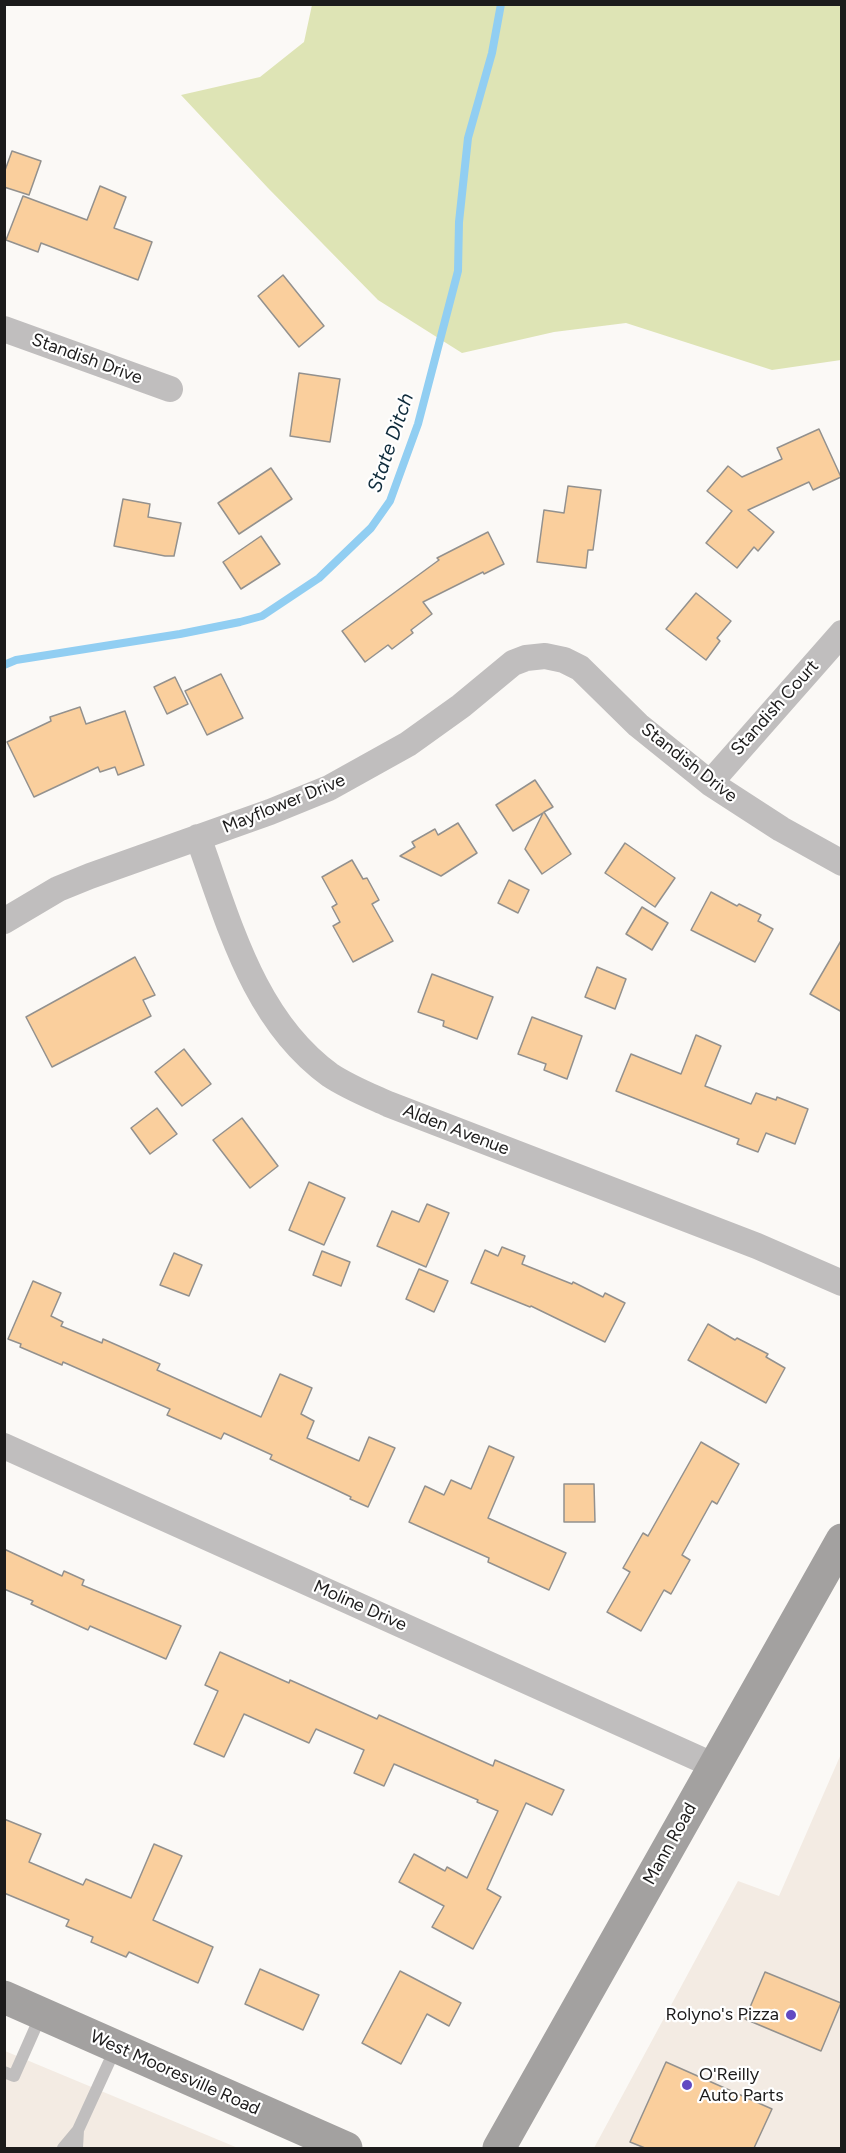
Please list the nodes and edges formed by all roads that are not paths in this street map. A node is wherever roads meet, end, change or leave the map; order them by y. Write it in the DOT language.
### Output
graph roads {
  1 [pos="4,329"];
  2 [pos="170,388"];
  3 [pos="842,633"];
  4 [pos="545,656"];
  5 [pos="710,783"];
  6 [pos="198,837"];
  7 [pos="842,863"];
  8 [pos="4,921"];
  9 [pos="842,1283"];
  10 [pos="4,1446"];
  11 [pos="842,1540"];
  12 [pos="715,1766"];
  13 [pos="4,1997"];
  14 [pos="42,2013"];
  15 [pos="116,2046"];
  16 [pos="4,2072"];
  17 [pos="78,2130"];
  18 [pos="63,2148"];
  19 [pos="77,2148"];
  20 [pos="346,2148"];
  21 [pos="499,2148"];
  1 -- 2 [label="street, Standish Drive"];
  3 -- 5 [label="street, Standish Court"];
  4 -- 5 [label="street, Standish Drive"];
  4 -- 6 [label="street, Mayflower Drive"];
  5 -- 7 [label="street, Standish Drive"];
  6 -- 8 [label="street, Mayflower Drive"];
  6 -- 9 [label="street, Alden Avenue"];
  10 -- 12 [label="street, Moline Drive"];
  11 -- 12 [label="main road, Mann Road"];
  12 -- 21 [label="main road, Mann Road"];
  13 -- 14 [label="main road, West Mooresville Road"];
  14 -- 15 [label="main road, West Mooresville Road"];
  14 -- 16 [label="lane"];
  15 -- 17 [label="lane"];
  15 -- 20 [label="main road, West Mooresville Road"];
  17 -- 18 [label="lane"];
  17 -- 19 [label="lane"];
}
